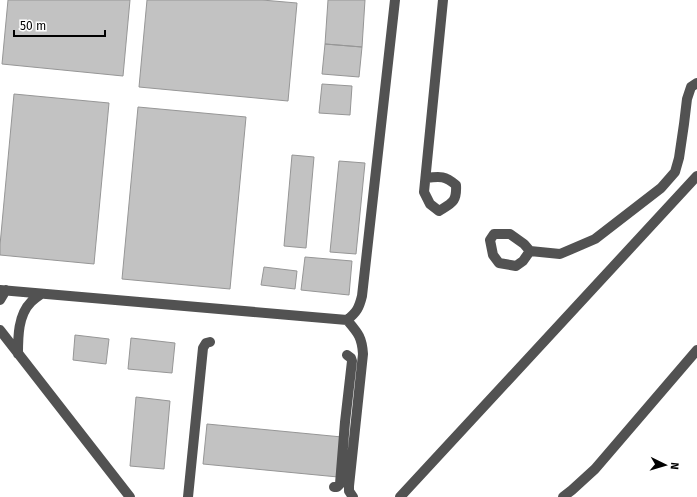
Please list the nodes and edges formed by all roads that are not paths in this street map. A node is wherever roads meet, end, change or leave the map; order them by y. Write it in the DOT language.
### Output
graph roads {
  1 [pos="395,0"];
  2 [pos="443,0"];
  3 [pos="697,83"];
  4 [pos="697,176"];
  5 [pos="426,178"];
  6 [pos="530,251"];
  7 [pos="3,290"];
  8 [pos="41,294"];
  9 [pos="0,300"];
  10 [pos="347,320"];
  11 [pos="0,330"];
  12 [pos="210,342"];
  13 [pos="697,350"];
  14 [pos="18,354"];
  15 [pos="347,355"];
  16 [pos="334,487"];
  17 [pos="130,497"];
  18 [pos="188,497"];
  19 [pos="353,497"];
  20 [pos="400,497"];
  21 [pos="563,497"];
  1 -- 10 [label="street"];
  2 -- 5 [label="street"];
  3 -- 6 [label="street"];
  4 -- 20 [label="street"];
  7 -- 8 [label="street"];
  7 -- 9 [label="street"];
  8 -- 10 [label="street"];
  8 -- 14 [label="street"];
  10 -- 19 [label="street"];
  11 -- 14 [label="street"];
  12 -- 18 [label="street"];
  13 -- 21 [label="street"];
  14 -- 17 [label="street"];
  15 -- 16 [label="street"];
}
